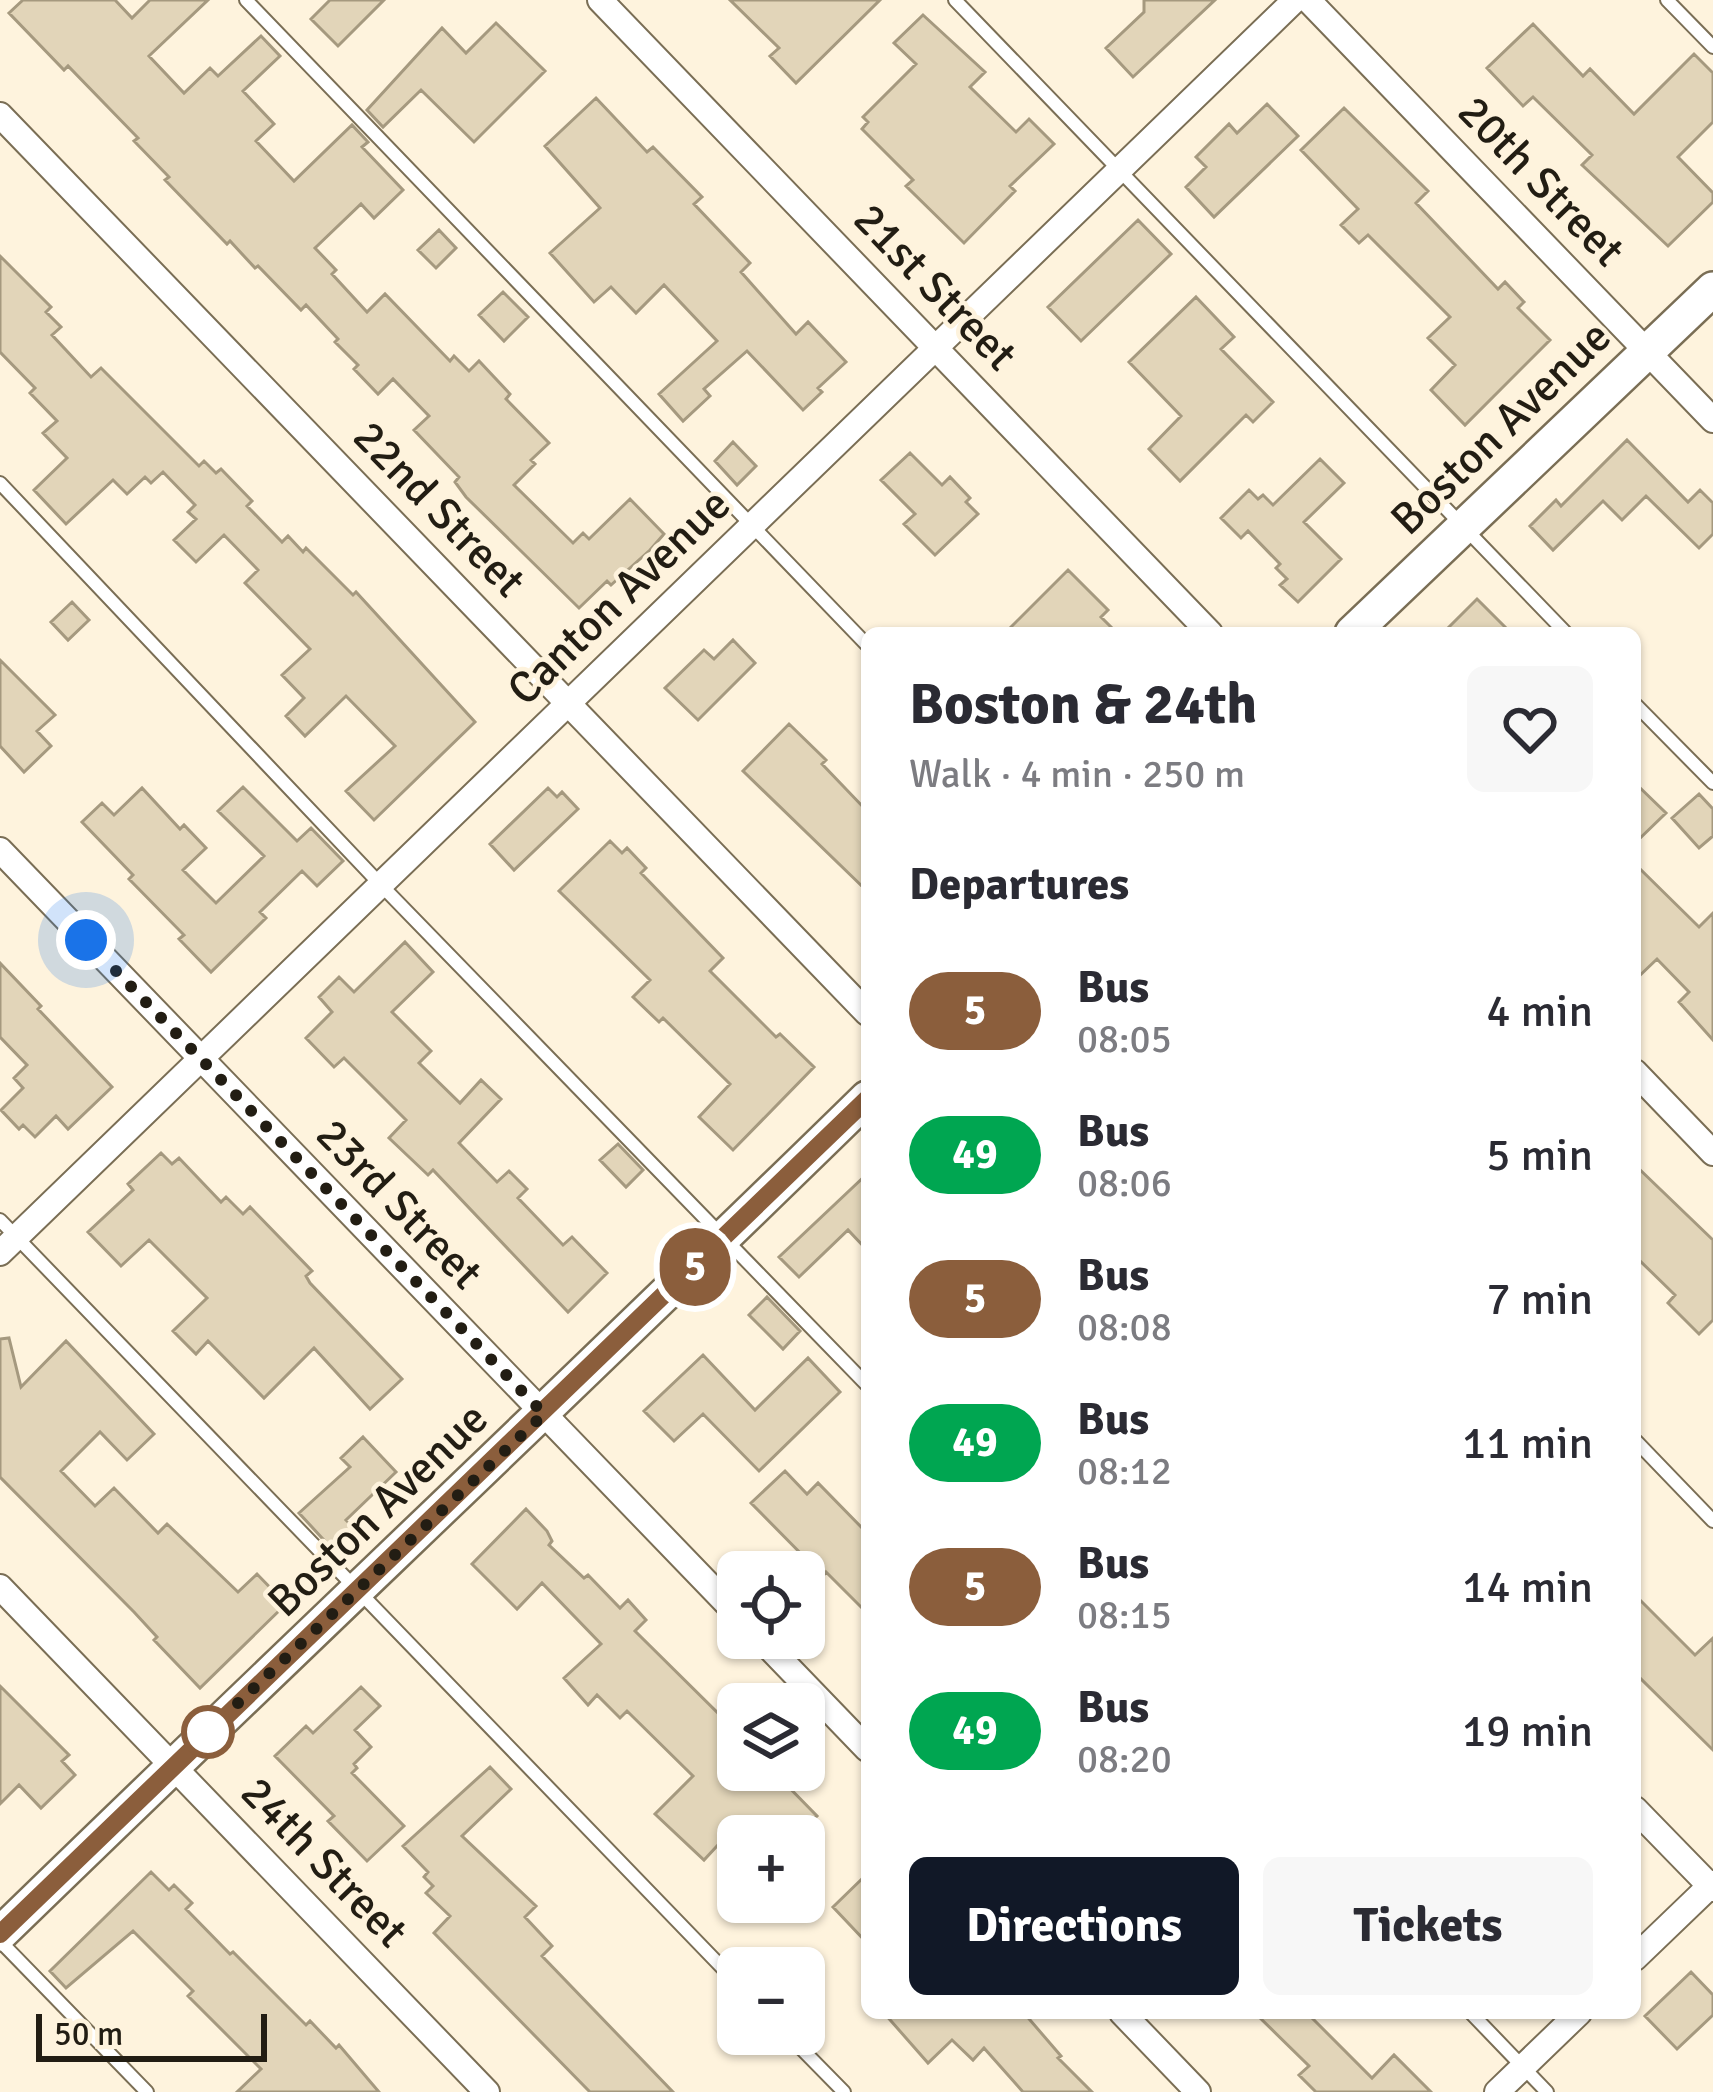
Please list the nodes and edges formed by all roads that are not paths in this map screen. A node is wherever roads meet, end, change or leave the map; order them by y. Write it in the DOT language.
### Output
graph roads {
  1 [pos="246,0"];
  2 [pos="600,0"];
  3 [pos="955,0"];
  4 [pos="1295,0"];
  5 [pos="1308,0"];
  6 [pos="1667,0"];
  7 [pos="1713,47"];
  8 [pos="0,116"];
  9 [pos="1119,171"];
  10 [pos="1713,289"];
  11 [pos="936,348"];
  12 [pos="1646,351"];
  13 [pos="1713,420"];
  14 [pos="0,483"];
  15 [pos="752,526"];
  16 [pos="1462,526"];
  17 [pos="1204,627"];
  18 [pos="1358,627"];
  19 [pos="1560,627"];
  20 [pos="861,639"];
  21 [pos="568,704"];
  22 [pos="1641,710"];
  23 [pos="1713,783"];
  24 [pos="0,850"];
  25 [pos="381,885"];
  26 [pos="861,1007"];
  27 [pos="201,1059"];
  28 [pos="1641,1078"];
  29 [pos="861,1104"];
  30 [pos="1713,1153"];
  31 [pos="5,1237"];
  32 [pos="724,1237"];
  33 [pos="861,1379"];
  34 [pos="544,1414"];
  35 [pos="1641,1447"];
  36 [pos="1713,1521"];
  37 [pos="0,1587"];
  38 [pos="356,1592"];
  39 [pos="717,1594"];
  40 [pos="780,1659"];
  41 [pos="861,1743"];
  42 [pos="172,1766"];
  43 [pos="1641,1814"];
  44 [pos="1712,1886"];
  45 [pos="0,1937"];
  46 [pos="1641,1952"];
  47 [pos="717,1962"];
  48 [pos="1128,2019"];
  49 [pos="1477,2019"];
  50 [pos="1573,2019"];
  51 [pos="808,2055"];
  52 [pos="1523,2067"];
  53 [pos="147,2092"];
  54 [pos="487,2092"];
  55 [pos="844,2092"];
  56 [pos="1198,2092"];
  57 [pos="1497,2092"];
  58 [pos="1547,2092"];
  1 -- 15 [label="lane"];
  2 -- 11 [label="street, 21st Street"];
  3 -- 9 [label="lane"];
  4 -- 9 [label="street, Canton Avenue"];
  5 -- 12 [label="street, 20th Street"];
  6 -- 7 [label="lane"];
  8 -- 21 [label="street, 22nd Street"];
  9 -- 11 [label="street, Canton Avenue"];
  9 -- 16 [label="lane"];
  10 -- 12 [label="street, Boston Avenue"];
  11 -- 15 [label="street, Canton Avenue"];
  11 -- 17 [label="street, 21st Street"];
  12 -- 13 [label="street, 20th Street"];
  12 -- 16 [label="street, Boston Avenue"];
  14 -- 25 [label="lane"];
  15 -- 20 [label="lane"];
  15 -- 21 [label="street, Canton Avenue"];
  16 -- 18 [label="street, Boston Avenue"];
  16 -- 19 [label="lane"];
  21 -- 25 [label="street, Canton Avenue"];
  21 -- 26 [label="street, 22nd Street"];
  22 -- 23 [label="lane"];
  24 -- 27 [label="street, 23rd Street"];
  25 -- 27 [label="street, Canton Avenue"];
  25 -- 32 [label="lane"];
  27 -- 31 [label="street, Canton Avenue"];
  27 -- 34 [label="street, 23rd Street"];
  28 -- 30 [label="street"];
  29 -- 32 [label="street, Boston Avenue"];
  31 -- 38 [label="lane"];
  32 -- 33 [label="lane"];
  32 -- 34 [label="street, Boston Avenue"];
  34 -- 38 [label="street, Boston Avenue"];
  34 -- 39 [label="street, 23rd Street"];
  35 -- 36 [label="lane"];
  37 -- 42 [label="street, 24th Street"];
  38 -- 42 [label="street, Boston Avenue"];
  38 -- 47 [label="lane"];
  40 -- 41 [label="street"];
  42 -- 45 [label="street, Boston Avenue"];
  42 -- 54 [label="street, 24th Street"];
  43 -- 44 [label="street"];
  44 -- 46 [label="street"];
  45 -- 53 [label="lane"];
  48 -- 56 [label="street"];
  49 -- 52 [label="lane"];
  50 -- 52 [label="street"];
  51 -- 55 [label="lane"];
  52 -- 57 [label="street"];
  52 -- 58 [label="lane"];
}
